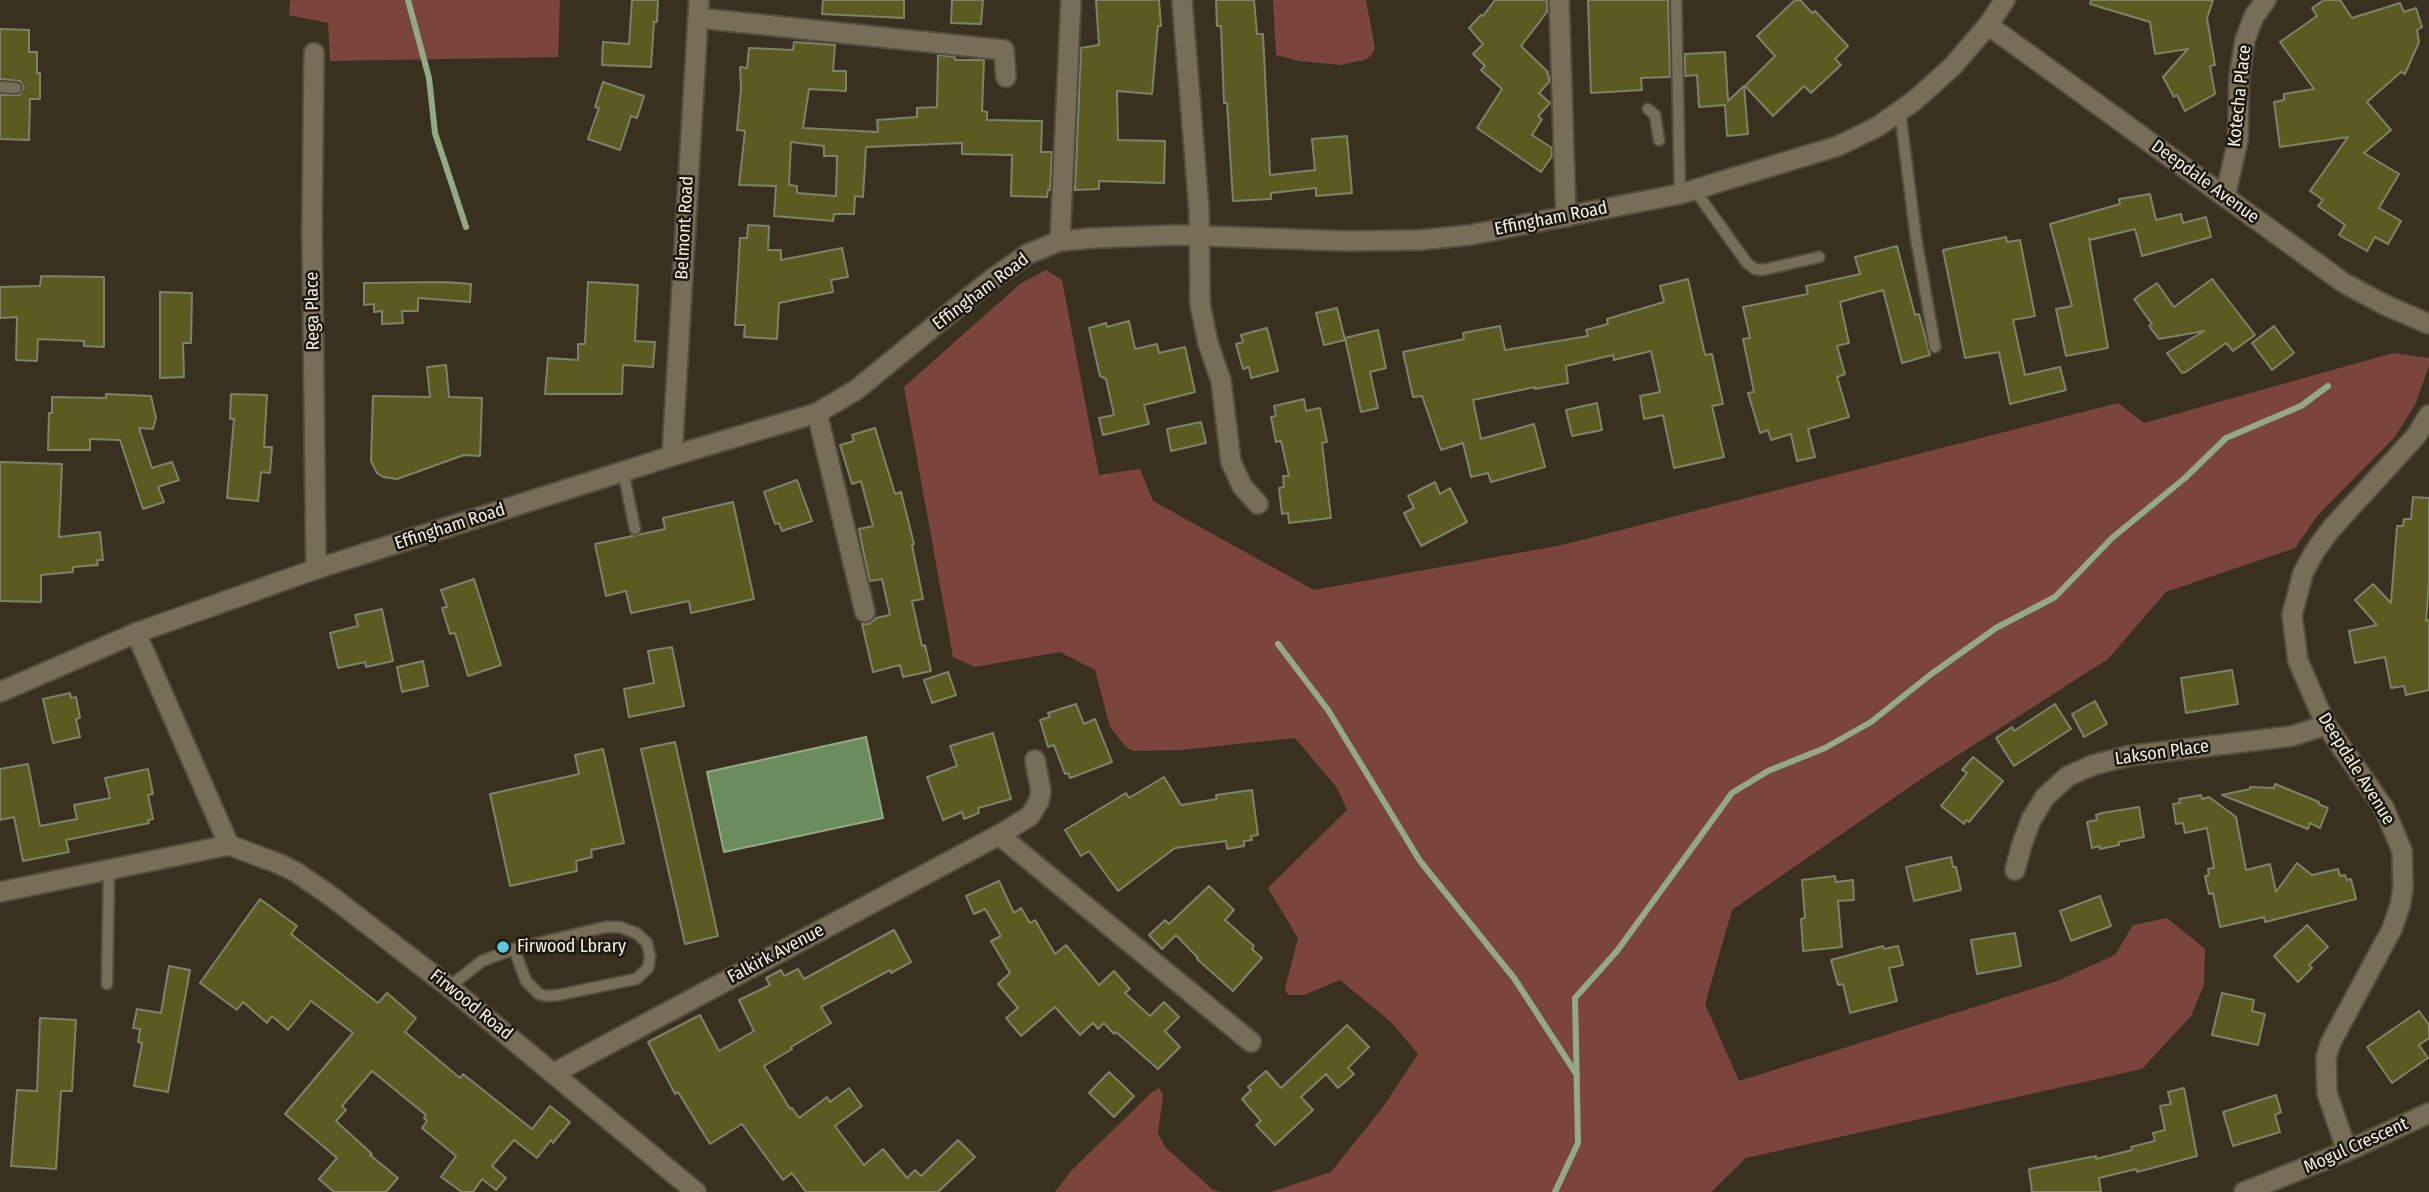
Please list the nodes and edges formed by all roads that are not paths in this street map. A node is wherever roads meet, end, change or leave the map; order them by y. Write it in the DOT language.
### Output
graph roads {
  1 [pos="1071,0"];
  2 [pos="1182,0"];
  3 [pos="1559,0"];
  4 [pos="1676,0"];
  5 [pos="2005,0"];
  6 [pos="2266,0"];
  7 [pos="698,9"];
  8 [pos="1988,25"];
  9 [pos="314,53"];
  10 [pos="1006,77"];
  11 [pos="0,87"];
  12 [pos="16,88"];
  13 [pos="1648,109"];
  14 [pos="1900,111"];
  15 [pos="1659,140"];
  16 [pos="1687,192"];
  17 [pos="2225,197"];
  18 [pos="1566,216"];
  19 [pos="1199,236"];
  20 [pos="1060,242"];
  21 [pos="1819,257"];
  22 [pos="2429,324"];
  23 [pos="1935,347"];
  24 [pos="817,413"];
  25 [pos="2429,415"];
  26 [pos="671,456"];
  27 [pos="623,471"];
  28 [pos="1258,504"];
  29 [pos="635,529"];
  30 [pos="316,569"];
  31 [pos="865,612"];
  32 [pos="136,633"];
  33 [pos="0,692"];
  34 [pos="2326,726"];
  35 [pos="1035,760"];
  36 [pos="999,835"];
  37 [pos="229,845"];
  38 [pos="109,869"];
  39 [pos="2015,870"];
  40 [pos="0,892"];
  41 [pos="514,949"];
  42 [pos="107,984"];
  43 [pos="449,986"];
  44 [pos="1251,1042"];
  45 [pos="554,1073"];
  46 [pos="2429,1113"];
  47 [pos="2347,1151"];
  48 [pos="2251,1191"];
  49 [pos="696,1192"];
  1 -- 20 [label="street"];
  2 -- 19 [label="street"];
  3 -- 18 [label="street"];
  4 -- 16 [label="lane"];
  5 -- 8 [label="street, Effingham Road"];
  6 -- 17 [label="street, Kotecha Place"];
  7 -- 10 [label="street"];
  7 -- 26 [label="street, Belmont Road"];
  8 -- 14 [label="street, Effingham Road"];
  8 -- 17 [label="street, Deepdale Avenue"];
  9 -- 30 [label="street, Rega Place"];
  11 -- 12 [label="lane"];
  13 -- 15 [label="lane"];
  14 -- 16 [label="street, Effingham Road"];
  14 -- 23 [label="lane"];
  16 -- 18 [label="street, Effingham Road"];
  16 -- 21 [label="lane"];
  17 -- 22 [label="street, Deepdale Avenue"];
  18 -- 19 [label="street, Effingham Road"];
  19 -- 20 [label="street, Effingham Road"];
  19 -- 28 [label="street"];
  20 -- 24 [label="street, Effingham Road"];
  24 -- 26 [label="street, Effingham Road"];
  24 -- 31 [label="street"];
  25 -- 34 [label="street, Deepdale Avenue"];
  26 -- 27 [label="street, Effingham Road"];
  27 -- 29 [label="lane"];
  27 -- 30 [label="street, Effingham Road"];
  30 -- 32 [label="street, Effingham Road"];
  32 -- 33 [label="street, Effingham Road"];
  32 -- 37 [label="street"];
  34 -- 39 [label="street, Lakson Place"];
  34 -- 47 [label="street, Deepdale Avenue"];
  35 -- 36 [label="street, Falkirk Avenue"];
  36 -- 44 [label="street"];
  36 -- 45 [label="street, Falkirk Avenue"];
  37 -- 38 [label="street"];
  37 -- 43 [label="street, Firwood Road"];
  38 -- 40 [label="street"];
  38 -- 42 [label="lane"];
  41 -- 41 [label="lane"];
  41 -- 43 [label="lane"];
  43 -- 45 [label="street, Firwood Road"];
  45 -- 49 [label="street, Firwood Road"];
  46 -- 47 [label="street, Mogul Crescent"];
  47 -- 48 [label="street, Mogul Crescent"];
}
